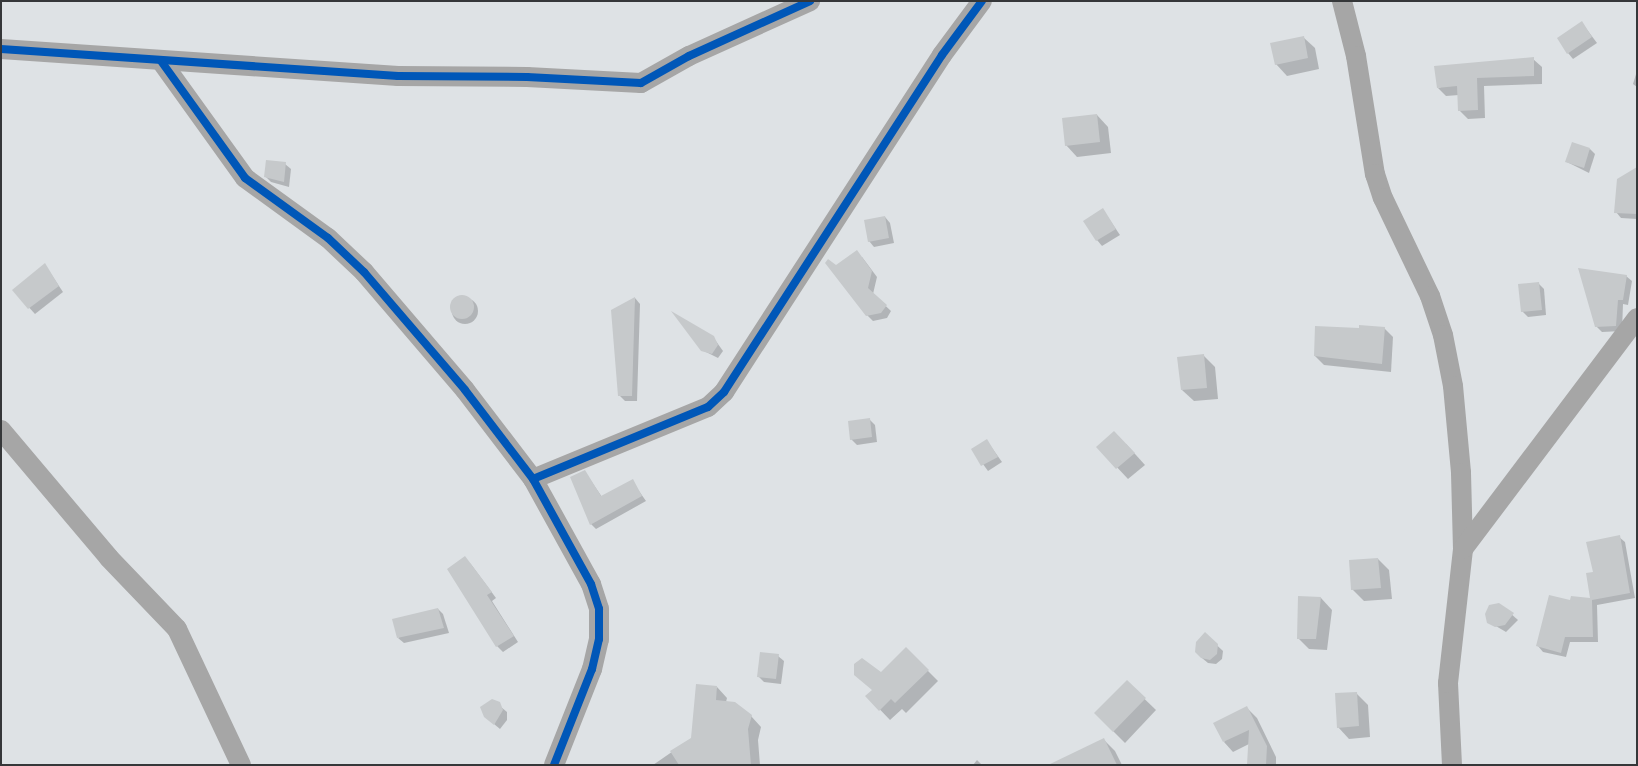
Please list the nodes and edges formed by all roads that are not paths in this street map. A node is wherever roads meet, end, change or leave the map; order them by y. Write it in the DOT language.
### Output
graph roads {
  1 [pos="810,1"];
  2 [pos="982,1"];
  3 [pos="1342,1"];
  4 [pos="1,49"];
  5 [pos="161,61"];
  6 [pos="1637,318"];
  7 [pos="1,430"];
  8 [pos="533,479"];
  9 [pos="1463,550"];
  10 [pos="241,765"];
  11 [pos="554,765"];
  12 [pos="1452,765"];
  1 -- 5 [label="street"];
  2 -- 8 [label="street"];
  3 -- 9 [label="street"];
  4 -- 5 [label="street"];
  5 -- 8 [label="street"];
  6 -- 9 [label="street"];
  7 -- 10 [label="street"];
  8 -- 11 [label="street"];
  9 -- 12 [label="street"];
}
